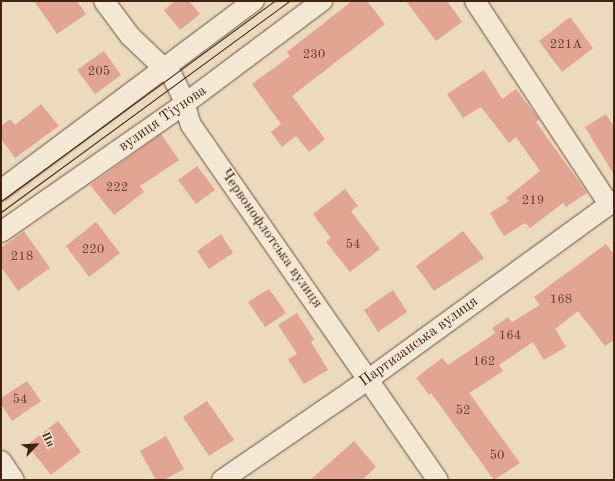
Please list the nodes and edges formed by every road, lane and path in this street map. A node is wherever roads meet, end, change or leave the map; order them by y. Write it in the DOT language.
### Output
graph roads {
  1 [pos="104,1"];
  2 [pos="254,1"];
  3 [pos="322,1"];
  4 [pos="475,1"];
  5 [pos="165,70"];
  6 [pos="184,105"];
  7 [pos="1,190"];
  8 [pos="612,203"];
  9 [pos="1,232"];
  10 [pos="369,378"];
  11 [pos="1,462"];
  12 [pos="14,480"];
  13 [pos="222,480"];
  14 [pos="438,480"];
  1 -- 5 [label="street, Червонофлотська вулиця"];
  2 -- 5 [label="street"];
  3 -- 6 [label="street, вулиця Тіунова"];
  4 -- 8 [label="street"];
  5 -- 6 [label="street, Червонофлотська вулиця"];
  5 -- 7 [label="street"];
  6 -- 9 [label="street, вулиця Тіунова"];
  6 -- 10 [label="street, Червонофлотська вулиця"];
  8 -- 10 [label="street, Партизанська вулиця"];
  10 -- 13 [label="street, Партизанська вулиця"];
  10 -- 14 [label="street, Червонофлотська вулиця"];
  11 -- 12 [label="street"];
}
